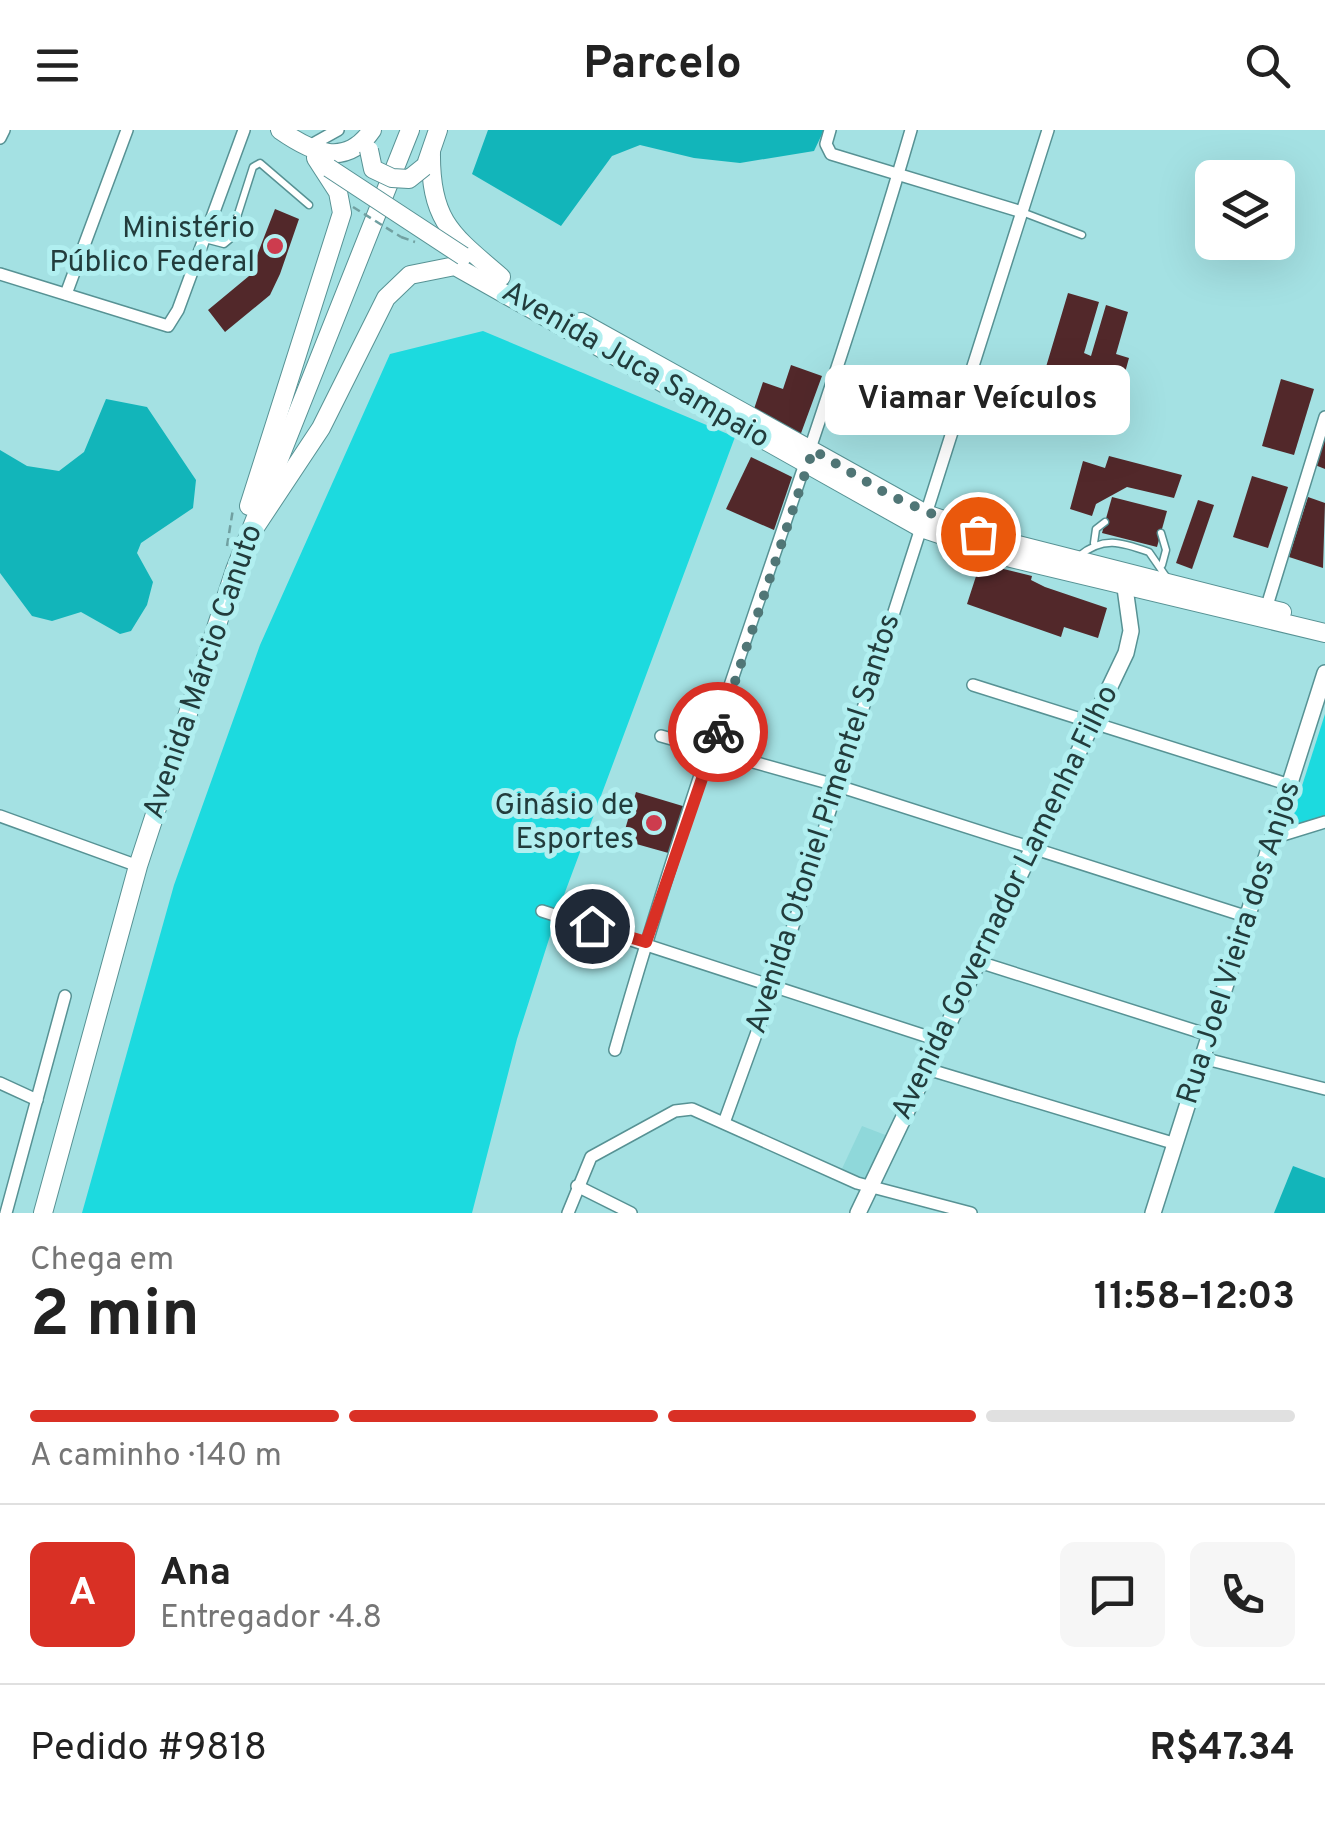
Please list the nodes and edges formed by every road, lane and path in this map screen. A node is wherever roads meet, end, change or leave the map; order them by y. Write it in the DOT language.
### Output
graph roads {
  1 [pos="4,130"];
  2 [pos="127,130"];
  3 [pos="244,130"];
  4 [pos="338,130"];
  5 [pos="438,130"];
  6 [pos="830,130"];
  7 [pos="911,130"];
  8 [pos="1048,130"];
  9 [pos="282,132"];
  10 [pos="371,137"];
  11 [pos="407,137"];
  12 [pos="0,138"];
  13 [pos="319,157"];
  14 [pos="428,160"];
  15 [pos="898,174"];
  16 [pos="309,205"];
  17 [pos="352,207"];
  18 [pos="1022,212"];
  19 [pos="1082,234"];
  20 [pos="204,239"];
  21 [pos="414,244"];
  22 [pos="0,274"];
  23 [pos="502,278"];
  24 [pos="66,294"];
  25 [pos="1325,418"];
  26 [pos="810,457"];
  27 [pos="924,521"];
  28 [pos="1105,522"];
  29 [pos="1161,533"];
  30 [pos="246,540"];
  31 [pos="1094,544"];
  32 [pos="1075,559"];
  33 [pos="234,570"];
  34 [pos="1166,575"];
  35 [pos="1125,588"];
  36 [pos="1266,609"];
  37 [pos="1325,621"];
  38 [pos="1325,633"];
  39 [pos="1325,673"];
  40 [pos="973,686"];
  41 [pos="1092,723"];
  42 [pos="661,736"];
  43 [pos="713,748"];
  44 [pos="835,785"];
  45 [pos="1290,786"];
  46 [pos="0,816"];
  47 [pos="1325,822"];
  48 [pos="1273,838"];
  49 [pos="1032,847"];
  50 [pos="138,866"];
  51 [pos="542,910"];
  52 [pos="1248,917"];
  53 [pos="646,942"];
  54 [pos="978,962"];
  55 [pos="774,985"];
  56 [pos="65,996"];
  57 [pos="1212,1036"];
  58 [pos="941,1041"];
  59 [pos="615,1050"];
  60 [pos="1206,1059"];
  61 [pos="927,1069"];
  62 [pos="0,1083"];
  63 [pos="1325,1090"];
  64 [pos="37,1100"];
  65 [pos="725,1120"];
  66 [pos="1176,1144"];
  67 [pos="577,1186"];
  68 [pos="871,1186"];
  69 [pos="4,1212"];
  70 [pos="43,1213"];
  71 [pos="568,1213"];
  72 [pos="631,1213"];
  73 [pos="858,1213"];
  74 [pos="971,1213"];
  75 [pos="1153,1213"];
  1 -- 12 [label="street"];
  2 -- 24 [label="street"];
  3 -- 20 [label="street"];
  4 -- 13 [label="street"];
  5 -- 14 [label="main road"];
  6 -- 15 [label="street"];
  7 -- 15 [label="street"];
  8 -- 18 [label="street, Avenida Otoniel Pimentel Santos"];
  9 -- 13 [label="main road"];
  10 -- 13 [label="main road"];
  10 -- 14 [label="main road, bridge"];
  11 -- 30 [label="main road, Avenida Márcio Canuto"];
  13 -- 23 [label="main road, Avenida Juca Sampaio, bridge"];
  13 -- 33 [label="main road"];
  14 -- 23 [label="main road"];
  15 -- 18 [label="street"];
  15 -- 26 [label="street"];
  16 -- 20 [label="lane"];
  17 -- 21 [label="path, bridge"];
  18 -- 19 [label="lane"];
  18 -- 27 [label="street, Avenida Otoniel Pimentel Santos"];
  20 -- 24 [label="street"];
  22 -- 24 [label="street"];
  23 -- 26 [label="main road, Avenida Juca Sampaio"];
  25 -- 36 [label="street"];
  26 -- 27 [label="main road, Avenida Juca Sampaio"];
  26 -- 30 [label="main road, Avenida Juca Sampaio"];
  26 -- 43 [label="street"];
  27 -- 32 [label="main road, Avenida Juca Sampaio"];
  27 -- 35 [label="main road, Avenida Juca Sampaio"];
  27 -- 44 [label="street, Avenida Otoniel Pimentel Santos"];
  28 -- 31 [label="lane"];
  29 -- 34 [label="lane"];
  30 -- 33 [label="main road, Avenida Márcio Canuto"];
  31 -- 32 [label="lane"];
  31 -- 34 [label="lane"];
  32 -- 34 [label="main road, Avenida Juca Sampaio"];
  33 -- 50 [label="main road, Avenida Márcio Canuto"];
  34 -- 36 [label="main road, Avenida Juca Sampaio"];
  35 -- 38 [label="main road, Avenida Juca Sampaio"];
  35 -- 41 [label="street, Avenida Governador Lamenha Filho"];
  36 -- 37 [label="main road, Avenida Juca Sampaio"];
  39 -- 45 [label="street, Rua Joel Vieira dos Anjos"];
  40 -- 41 [label="street"];
  41 -- 45 [label="street"];
  41 -- 49 [label="street, Avenida Governador Lamenha Filho"];
  42 -- 43 [label="street"];
  43 -- 44 [label="street"];
  43 -- 53 [label="street"];
  44 -- 49 [label="street"];
  44 -- 55 [label="street, Avenida Otoniel Pimentel Santos"];
  45 -- 48 [label="street, Rua Joel Vieira dos Anjos"];
  46 -- 50 [label="street"];
  47 -- 48 [label="street"];
  48 -- 52 [label="street, Rua Joel Vieira dos Anjos"];
  49 -- 52 [label="street"];
  49 -- 54 [label="street, Avenida Governador Lamenha Filho"];
  50 -- 70 [label="main road, Avenida Márcio Canuto"];
  51 -- 53 [label="street"];
  52 -- 57 [label="street, Rua Joel Vieira dos Anjos"];
  53 -- 55 [label="street"];
  53 -- 59 [label="street"];
  54 -- 57 [label="street"];
  54 -- 58 [label="street, Avenida Governador Lamenha Filho"];
  55 -- 58 [label="street"];
  55 -- 65 [label="street, Avenida Otoniel Pimentel Santos"];
  56 -- 64 [label="street"];
  57 -- 60 [label="street, Rua Joel Vieira dos Anjos"];
  58 -- 61 [label="street, Avenida Governador Lamenha Filho"];
  60 -- 63 [label="street"];
  60 -- 66 [label="street, Rua Joel Vieira dos Anjos"];
  61 -- 66 [label="street"];
  61 -- 68 [label="street, Avenida Governador Lamenha Filho"];
  62 -- 64 [label="street"];
  64 -- 69 [label="street"];
  65 -- 67 [label="street"];
  65 -- 68 [label="street"];
  66 -- 75 [label="street, Rua Joel Vieira dos Anjos"];
  67 -- 71 [label="street"];
  67 -- 72 [label="street"];
  68 -- 73 [label="street, Avenida Governador Lamenha Filho"];
  68 -- 74 [label="street"];
}
